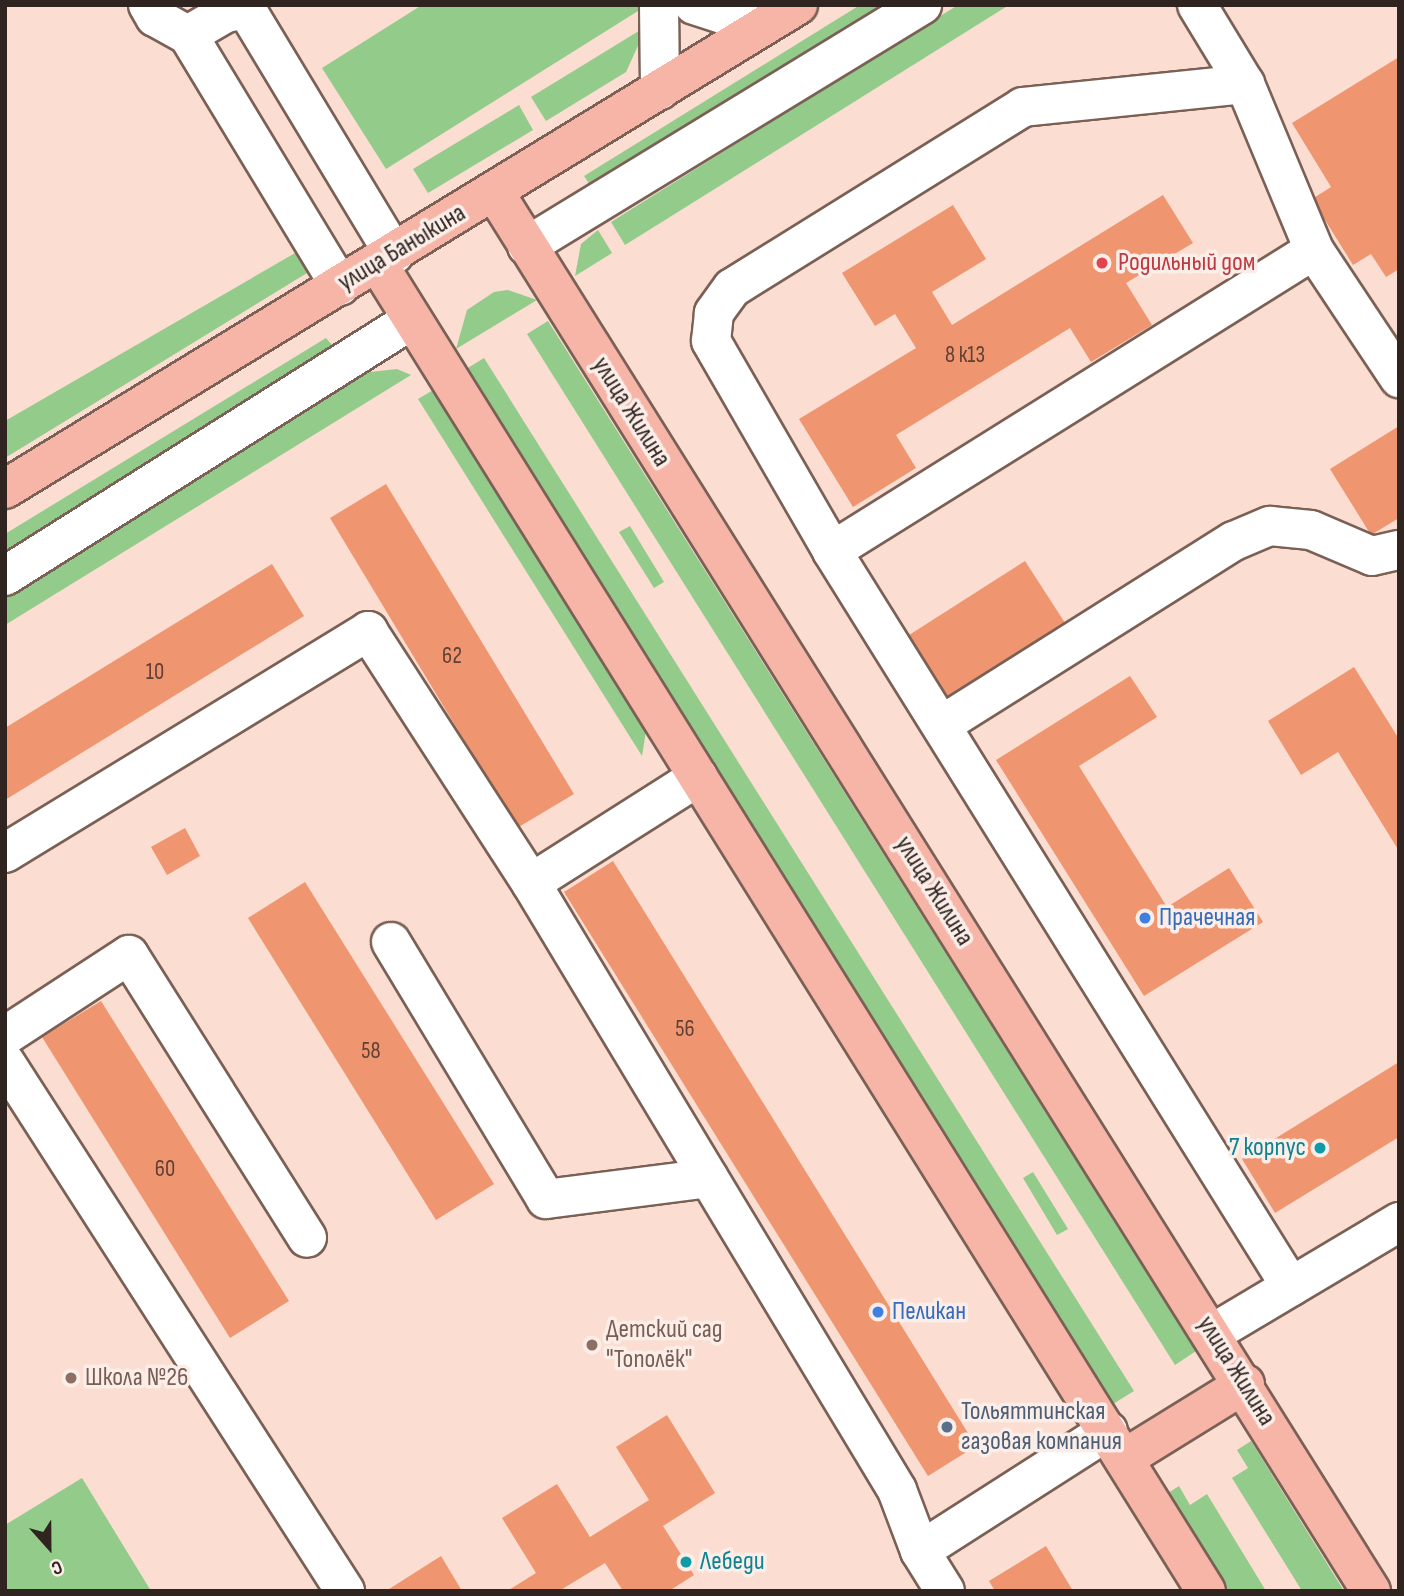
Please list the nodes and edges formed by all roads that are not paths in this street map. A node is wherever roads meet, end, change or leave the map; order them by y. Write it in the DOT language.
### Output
graph roads {
  1 [pos="148,5"];
  2 [pos="659,5"];
  3 [pos="694,5"];
  4 [pos="798,5"];
  5 [pos="922,5"];
  6 [pos="1197,5"];
  7 [pos="762,27"];
  8 [pos="188,35"];
  9 [pos="1245,84"];
  10 [pos="660,90"];
  11 [pos="495,193"];
  12 [pos="527,246"];
  13 [pos="1314,250"];
  14 [pos="386,259"];
  15 [pos="340,286"];
  16 [pos="412,320"];
  17 [pos="1399,379"];
  18 [pos="5,489"];
  19 [pos="1399,550"];
  20 [pos="832,551"];
  21 [pos="5,576"];
  22 [pos="943,724"];
  23 [pos="698,777"];
  24 [pos="5,853"];
  25 [pos="531,883"];
  26 [pos="391,943"];
  27 [pos="5,1036"];
  28 [pos="5,1062"];
  29 [pos="709,1178"];
  30 [pos="1399,1222"];
  31 [pos="307,1238"];
  32 [pos="1291,1287"];
  33 [pos="1213,1334"];
  34 [pos="1245,1384"];
  35 [pos="1116,1444"];
  36 [pos="920,1551"];
  37 [pos="345,1591"];
  38 [pos="945,1591"];
  39 [pos="1206,1591"];
  40 [pos="1371,1591"];
  1 -- 8 [label="lane"];
  2 -- 10 [label="lane"];
  3 -- 7 [label="lane"];
  4 -- 7 [label="main road, улица Баныкина"];
  5 -- 12 [label="lane"];
  6 -- 9 [label="lane"];
  7 -- 10 [label="main road, улица Баныкина"];
  8 -- 14 [label="lane"];
  8 -- 15 [label="lane"];
  9 -- 13 [label="lane"];
  9 -- 20 [label="lane"];
  10 -- 11 [label="main road, улица Баныкина"];
  11 -- 12 [label="main road, улица Жилина"];
  11 -- 14 [label="main road, улица Баныкина"];
  12 -- 33 [label="main road, улица Жилина"];
  13 -- 17 [label="lane"];
  13 -- 20 [label="lane"];
  14 -- 15 [label="main road, улица Баныкина"];
  14 -- 16 [label="main road"];
  15 -- 18 [label="main road, улица Баныкина"];
  16 -- 21 [label="lane"];
  16 -- 23 [label="main road"];
  19 -- 22 [label="lane"];
  20 -- 22 [label="lane"];
  22 -- 32 [label="lane"];
  23 -- 25 [label="lane"];
  23 -- 35 [label="main road"];
  24 -- 25 [label="lane"];
  25 -- 29 [label="lane"];
  26 -- 29 [label="lane"];
  27 -- 31 [label="lane"];
  28 -- 37 [label="lane"];
  29 -- 36 [label="lane"];
  30 -- 32 [label="lane"];
  32 -- 33 [label="lane"];
  33 -- 34 [label="main road, улица Жилина"];
  34 -- 35 [label="main road"];
  34 -- 40 [label="main road, улица Жилина"];
  35 -- 36 [label="lane"];
  35 -- 39 [label="main road"];
  36 -- 38 [label="lane"];
}
